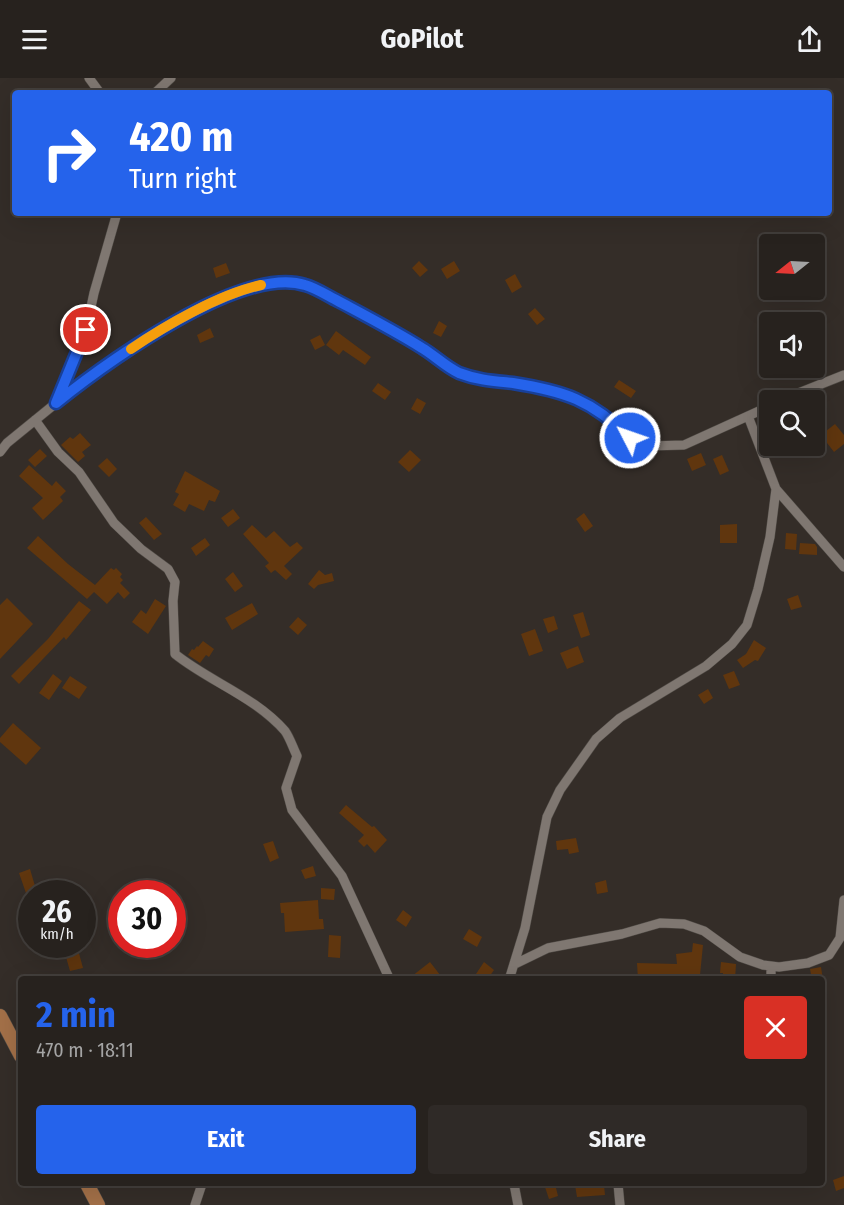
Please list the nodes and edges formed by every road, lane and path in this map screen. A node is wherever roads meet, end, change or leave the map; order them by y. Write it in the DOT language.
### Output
graph roads {
  1 [pos="171,78"];
  2 [pos="158,90"];
  3 [pos="116,216"];
  4 [pos="844,375"];
  5 [pos="806,390"];
  6 [pos="56,403"];
  7 [pos="759,411"];
  8 [pos="748,416"];
  9 [pos="35,420"];
  10 [pos="0,452"];
  11 [pos="776,489"];
  12 [pos="844,567"];
  13 [pos="844,900"];
  14 [pos="515,964"];
  15 [pos="771,966"];
  16 [pos="388,976"];
  17 [pos="510,976"];
  18 [pos="771,976"];
  19 [pos="0,1016"];
  20 [pos="18,1050"];
  21 [pos="88,1186"];
  22 [pos="201,1186"];
  23 [pos="514,1186"];
  24 [pos="618,1186"];
  25 [pos="98,1205"];
  26 [pos="195,1205"];
  27 [pos="518,1205"];
  28 [pos="620,1205"];
  1 -- 2 [label="street"];
  3 -- 6 [label="street"];
  4 -- 5 [label="street"];
  6 -- 8 [label="street"];
  6 -- 9 [label="street"];
  7 -- 8 [label="street"];
  8 -- 11 [label="street"];
  9 -- 10 [label="street"];
  9 -- 16 [label="street"];
  11 -- 12 [label="street"];
  11 -- 14 [label="street"];
  13 -- 15 [label="street"];
  14 -- 15 [label="street"];
  14 -- 17 [label="street"];
  15 -- 18 [label="street"];
  19 -- 20 [label="main road"];
  21 -- 25 [label="main road"];
  22 -- 26 [label="street"];
  23 -- 27 [label="street"];
  24 -- 28 [label="street"];
}
